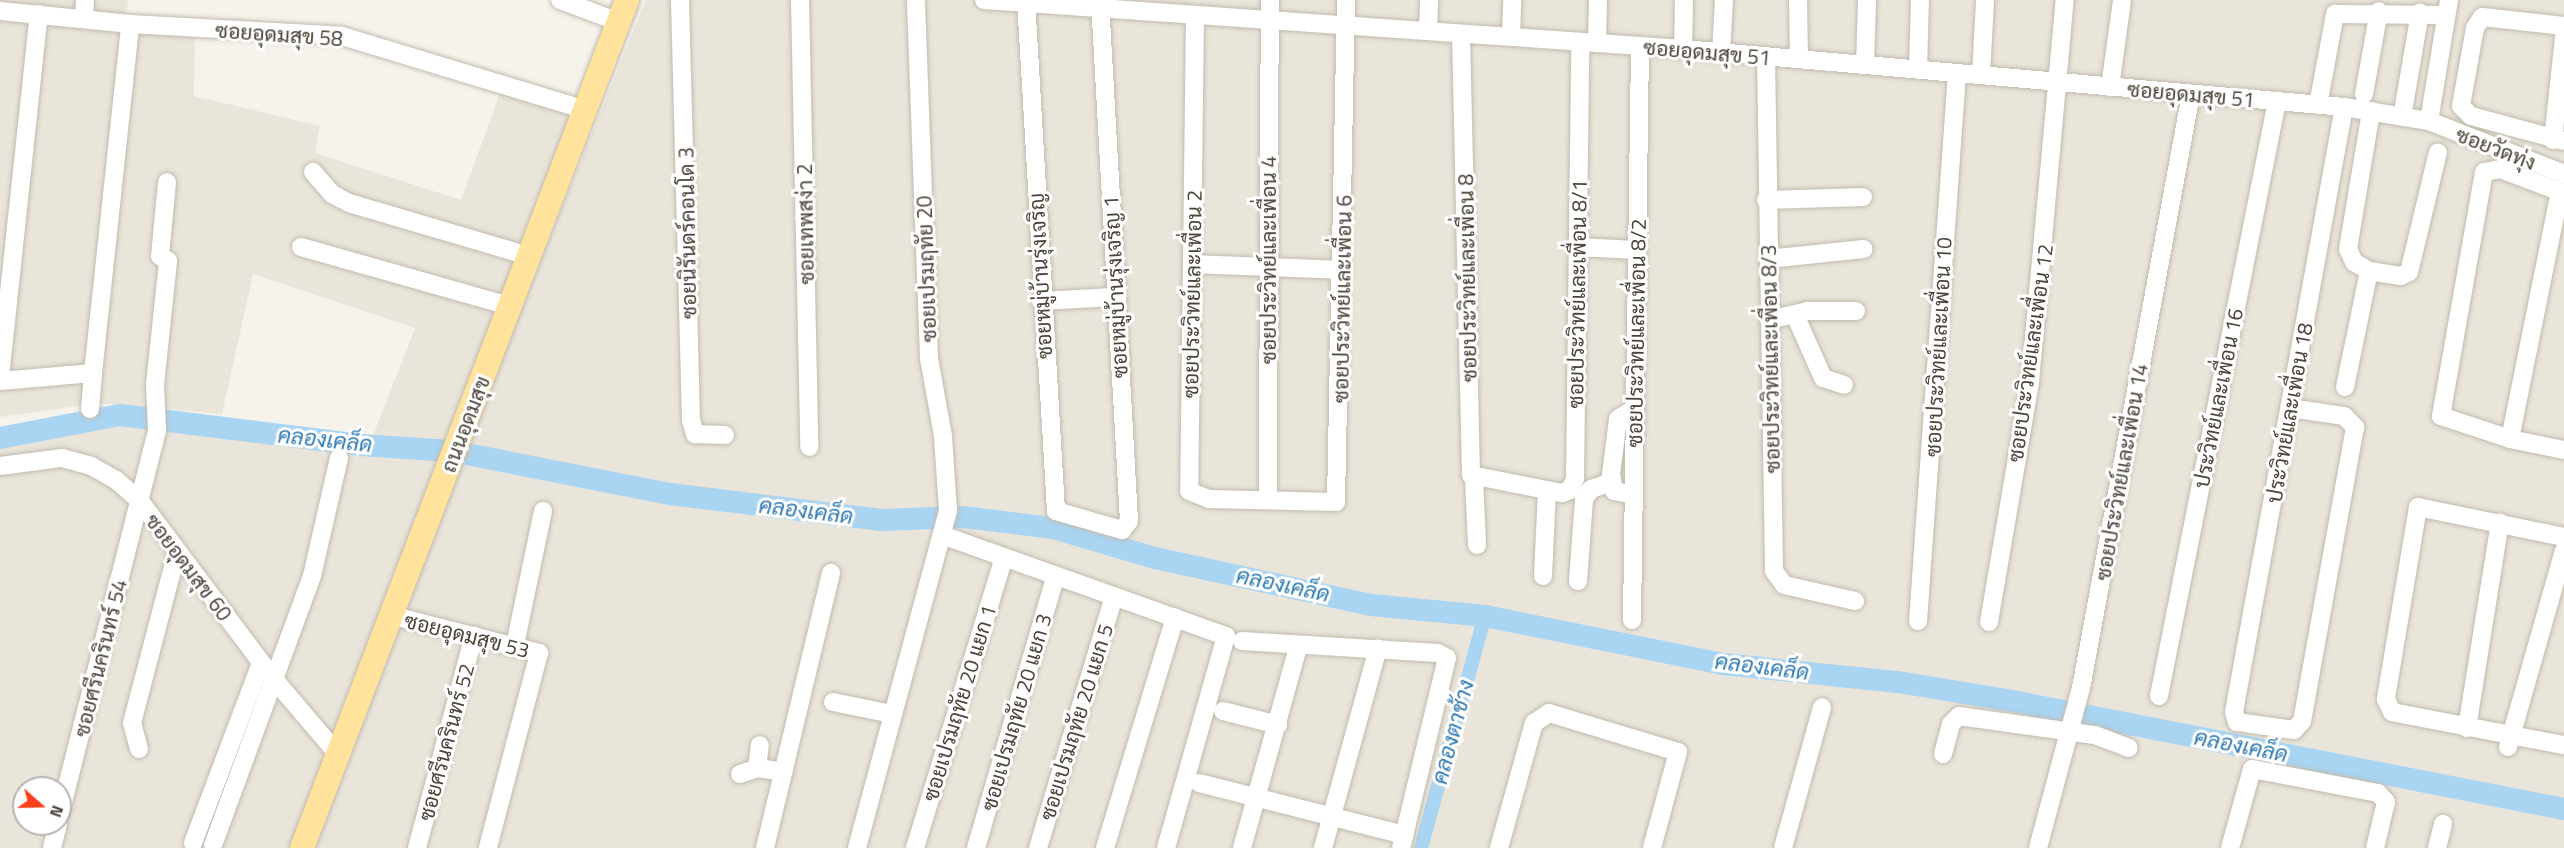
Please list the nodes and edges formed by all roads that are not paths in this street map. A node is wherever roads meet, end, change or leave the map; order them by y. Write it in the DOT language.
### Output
graph roads {
  1 [pos="85,0"];
  2 [pos="560,0"];
  3 [pos="680,0"];
  4 [pos="800,0"];
  5 [pos="916,0"];
  6 [pos="984,0"];
  7 [pos="1270,0"];
  8 [pos="1346,0"];
  9 [pos="1429,0"];
  10 [pos="1512,0"];
  11 [pos="1598,0"];
  12 [pos="1684,0"];
  13 [pos="1724,0"];
  14 [pos="1798,0"];
  15 [pos="1867,0"];
  16 [pos="1920,0"];
  17 [pos="1985,0"];
  18 [pos="2066,0"];
  19 [pos="2122,0"];
  20 [pos="1026,1"];
  21 [pos="1100,4"];
  22 [pos="1172,7"];
  23 [pos="2448,7"];
  24 [pos="10,8"];
  25 [pos="623,11"];
  26 [pos="2379,11"];
  27 [pos="2420,13"];
  28 [pos="39,14"];
  29 [pos="1195,15"];
  30 [pos="84,19"];
  31 [pos="1269,20"];
  32 [pos="130,24"];
  33 [pos="1345,26"];
  34 [pos="2564,26"];
  35 [pos="1428,31"];
  36 [pos="1461,34"];
  37 [pos="1511,37"];
  38 [pos="2564,37"];
  39 [pos="1588,43"];
  40 [pos="1640,46"];
  41 [pos="1683,49"];
  42 [pos="1721,52"];
  43 [pos="1766,56"];
  44 [pos="1799,59"];
  45 [pos="1865,65"];
  46 [pos="1918,70"];
  47 [pos="1957,73"];
  48 [pos="1981,75"];
  49 [pos="2058,82"];
  50 [pos="2110,87"];
  51 [pos="2191,94"];
  52 [pos="2364,94"];
  53 [pos="2277,101"];
  54 [pos="2318,105"];
  55 [pos="2344,107"];
  56 [pos="585,110"];
  57 [pos="2371,111"];
  58 [pos="2403,117"];
  59 [pos="2429,121"];
  60 [pos="2559,140"];
  61 [pos="2438,152"];
  62 [pos="313,172"];
  63 [pos="167,182"];
  64 [pos="2563,186"];
  65 [pos="1863,197"];
  66 [pos="1766,200"];
  67 [pos="301,247"];
  68 [pos="1577,247"];
  69 [pos="1863,249"];
  70 [pos="1637,250"];
  71 [pos="529,256"];
  72 [pos="1767,259"];
  73 [pos="1194,264"];
  74 [pos="1268,267"];
  75 [pos="1342,270"];
  76 [pos="2369,271"];
  77 [pos="1114,297"];
  78 [pos="1041,301"];
  79 [pos="510,306"];
  80 [pos="1856,311"];
  81 [pos="1795,315"];
  82 [pos="1769,320"];
  83 [pos="93,373"];
  84 [pos="0,379"];
  85 [pos="1844,385"];
  86 [pos="2345,387"];
  87 [pos="2290,408"];
  88 [pos="90,409"];
  89 [pos="1634,409"];
  90 [pos="725,435"];
  91 [pos="2510,440"];
  92 [pos="809,447"];
  93 [pos="2564,450"];
  94 [pos="339,458"];
  95 [pos="0,466"];
  96 [pos="1474,478"];
  97 [pos="1611,482"];
  98 [pos="1547,490"];
  99 [pos="1633,495"];
  100 [pos="1268,499"];
  101 [pos="140,501"];
  102 [pos="543,511"];
  103 [pos="946,522"];
  104 [pos="1091,523"];
  105 [pos="2500,523"];
  106 [pos="2564,537"];
  107 [pos="1477,545"];
  108 [pos="2564,551"];
  109 [pos="177,552"];
  110 [pos="1004,557"];
  111 [pos="831,573"];
  112 [pos="1056,575"];
  113 [pos="1543,576"];
  114 [pos="1578,581"];
  115 [pos="1114,596"];
  116 [pos="1855,601"];
  117 [pos="390,615"];
  118 [pos="1175,617"];
  119 [pos="1632,620"];
  120 [pos="1918,621"];
  121 [pos="1989,622"];
  122 [pos="474,635"];
  123 [pos="1242,641"];
  124 [pos="515,645"];
  125 [pos="1298,648"];
  126 [pos="1378,648"];
  127 [pos="261,663"];
  128 [pos="276,682"];
  129 [pos="2159,696"];
  130 [pos="833,702"];
  131 [pos="1822,707"];
  132 [pos="1223,711"];
  133 [pos="892,714"];
  134 [pos="1278,725"];
  135 [pos="2467,728"];
  136 [pos="2070,730"];
  137 [pos="2510,743"];
  138 [pos="760,745"];
  139 [pos="2564,745"];
  140 [pos="2129,748"];
  141 [pos="139,749"];
  142 [pos="336,752"];
  143 [pos="1942,754"];
  144 [pos="757,768"];
  145 [pos="784,772"];
  146 [pos="740,774"];
  147 [pos="70,776"];
  148 [pos="1199,783"];
  149 [pos="1258,798"];
  150 [pos="1332,817"];
  151 [pos="2443,824"];
  152 [pos="1403,842"];
  153 [pos="193,843"];
  154 [pos="213,845"];
  155 [pos="302,848"];
  156 [pos="417,848"];
  157 [pos="488,848"];
  158 [pos="765,848"];
  159 [pos="857,848"];
  160 [pos="915,848"];
  161 [pos="976,848"];
  162 [pos="1038,848"];
  163 [pos="1105,848"];
  164 [pos="1166,848"];
  165 [pos="1242,848"];
  166 [pos="1323,848"];
  167 [pos="1499,848"];
  168 [pos="1652,848"];
  169 [pos="1783,848"];
  170 [pos="2038,848"];
  171 [pos="2230,848"];
  172 [pos="2375,848"];
  173 [pos="2437,848"];
  1 -- 30 [label="street"];
  2 -- 25 [label="street"];
  3 -- 90 [label="street, ซอยนิรันดร์คอนโด 3"];
  4 -- 92 [label="street, ซอยเทพสง่า 2"];
  5 -- 103 [label="street, ซอยเปรมฤทัย 20"];
  6 -- 20 [label="street, ซอยอุดมสุข 51"];
  7 -- 31 [label="street, ซอยประวิทย์และเพื่อน 4"];
  8 -- 33 [label="street, ซอยประวิทย์และเพื่อน 6"];
  9 -- 35 [label="street"];
  10 -- 37 [label="street"];
  11 -- 39 [label="street, ซอยประวิทย์และเพื่อน 8/1"];
  12 -- 41 [label="street"];
  13 -- 42 [label="street"];
  14 -- 44 [label="street"];
  15 -- 45 [label="street"];
  16 -- 46 [label="street"];
  17 -- 48 [label="street"];
  18 -- 49 [label="street, ซอยประวิทย์และเพื่อน 12"];
  19 -- 50 [label="street"];
  20 -- 21 [label="street, ซอยอุดมสุข 51"];
  20 -- 78 [label="street, ซอยหมู่บ้านรุ่งเจริญ"];
  21 -- 22 [label="street, ซอยอุดมสุข 51"];
  21 -- 77 [label="street, ซอยหมู่บ้านรุ่งเจริญ 1"];
  22 -- 29 [label="street, ซอยอุดมสุข 51"];
  23 -- 27 [label="street"];
  23 -- 59 [label="street"];
  24 -- 28 [label="street, ซอยอุดมสุข 58"];
  25 -- 56 [label="main road, ถนนอุดมสุข"];
  26 -- 27 [label="street"];
  26 -- 52 [label="street"];
  26 -- 54 [label="street"];
  27 -- 58 [label="street"];
  28 -- 30 [label="street, ซอยอุดมสุข 58"];
  28 -- 84 [label="street"];
  29 -- 31 [label="street, ซอยอุดมสุข 51"];
  29 -- 73 [label="street, ซอยประวิทย์และเพื่อน 2"];
  30 -- 32 [label="street, ซอยอุดมสุข 58"];
  31 -- 33 [label="street, ซอยอุดมสุข 51"];
  31 -- 74 [label="street, ซอยประวิทย์และเพื่อน 4"];
  32 -- 56 [label="street, ซอยอุดมสุข 58"];
  32 -- 83 [label="street"];
  33 -- 35 [label="street, ซอยอุดมสุข 51"];
  33 -- 75 [label="street, ซอยประวิทย์และเพื่อน 6"];
  34 -- 60 [label="street"];
  35 -- 36 [label="street, ซอยอุดมสุข 51"];
  36 -- 37 [label="street, ซอยอุดมสุข 51"];
  36 -- 96 [label="street, ซอยประวิทย์และเพื่อน 8"];
  37 -- 39 [label="street, ซอยอุดมสุข 51"];
  38 -- 60 [label="street"];
  39 -- 40 [label="street, ซอยอุดมสุข 51"];
  39 -- 68 [label="street, ซอยประวิทย์และเพื่อน 8/1"];
  40 -- 41 [label="street, ซอยอุดมสุข 51"];
  40 -- 70 [label="street, ซอยประวิทย์และเพื่อน 8/2"];
  41 -- 42 [label="street, ซอยอุดมสุข 51"];
  42 -- 43 [label="street, ซอยอุดมสุข 51"];
  43 -- 44 [label="street, ซอยอุดมสุข 51"];
  43 -- 66 [label="street, ซอยประวิทย์และเพื่อน 8/3"];
  44 -- 45 [label="street, ซอยอุดมสุข 51"];
  45 -- 46 [label="street, ซอยอุดมสุข 51"];
  46 -- 47 [label="street, ซอยอุดมสุข 51"];
  47 -- 48 [label="street, ซอยอุดมสุข 51"];
  47 -- 120 [label="street, ซอยประวิทย์และเพื่อน 10"];
  48 -- 49 [label="street, ซอยอุดมสุข 51"];
  49 -- 50 [label="street, ซอยอุดมสุข 51"];
  49 -- 121 [label="street, ซอยประวิทย์และเพื่อน 12"];
  50 -- 51 [label="street, ซอยอุดมสุข 51"];
  51 -- 53 [label="street, ซอยอุดมสุข 51"];
  51 -- 136 [label="street, ซอยประวิทย์และเพื่อน 14"];
  53 -- 54 [label="street, ซอยอุดมสุข 51"];
  53 -- 129 [label="street, ประวิทย์และเพื่อน 16"];
  54 -- 55 [label="street, ซอยอุดมสุข 51"];
  55 -- 57 [label="street, ซอยอุดมสุข 51"];
  55 -- 87 [label="street, ประวิทย์และเพื่อน 18"];
  56 -- 71 [label="main road, ถนนอุดมสุข"];
  57 -- 58 [label="street, ซอยอุดมสุข 51"];
  57 -- 76 [label="street"];
  58 -- 59 [label="street, ซอยอุดมสุข 51"];
  59 -- 64 [label="street, ซอยวัดทุ่ง"];
  61 -- 76 [label="street"];
  62 -- 71 [label="street"];
  63 -- 101 [label="street, ซอยศรีนครินทร์ 54"];
  64 -- 91 [label="street"];
  64 -- 91 [label="street"];
  65 -- 66 [label="street"];
  66 -- 72 [label="street, ซอยประวิทย์และเพื่อน 8/3"];
  67 -- 79 [label="street"];
  68 -- 70 [label="street"];
  68 -- 98 [label="street, ซอยประวิทย์และเพื่อน 8/1"];
  69 -- 72 [label="street"];
  70 -- 89 [label="street, ซอยประวิทย์และเพื่อน 8/2"];
  71 -- 79 [label="main road, ถนนอุดมสุข"];
  72 -- 82 [label="street, ซอยประวิทย์และเพื่อน 8/3"];
  73 -- 74 [label="street"];
  73 -- 100 [label="street, ซอยประวิทย์และเพื่อน 2"];
  74 -- 75 [label="street"];
  74 -- 100 [label="street, ซอยประวิทย์และเพื่อน 4"];
  75 -- 100 [label="street, ซอยประวิทย์และเพื่อน 6"];
  76 -- 86 [label="street"];
  77 -- 78 [label="street"];
  77 -- 104 [label="street, ซอยหมู่บ้านรุ่งเจริญ 1"];
  78 -- 104 [label="street, ซอยหมู่บ้านรุ่งเจริญ"];
  79 -- 117 [label="main road, ถนนอุดมสุข"];
  80 -- 81 [label="street"];
  81 -- 82 [label="street"];
  81 -- 85 [label="street"];
  82 -- 116 [label="street, ซอยประวิทย์และเพื่อน 8/3"];
  83 -- 84 [label="street"];
  83 -- 88 [label="street"];
  87 -- 87 [label="street, ประวิทย์และเพื่อน 18"];
  89 -- 97 [label="street"];
  89 -- 99 [label="street, ซอยประวิทย์และเพื่อน 8/2"];
  91 -- 93 [label="street"];
  94 -- 128 [label="street"];
  95 -- 101 [label="street, ซอยอุดมสุข 60"];
  96 -- 98 [label="street, ซอยประวิทย์และเพื่อน 8/1"];
  96 -- 107 [label="street, ซอยประวิทย์และเพื่อน 8"];
  97 -- 99 [label="street"];
  97 -- 114 [label="street"];
  98 -- 113 [label="street"];
  99 -- 119 [label="street, ซอยประวิทย์และเพื่อน 8/2"];
  101 -- 109 [label="street, ซอยอุดมสุข 60"];
  101 -- 147 [label="street, ซอยศรีนครินทร์ 54"];
  102 -- 124 [label="street"];
  103 -- 110 [label="street"];
  103 -- 133 [label="street, ซอยเปรมฤทัย 20"];
  105 -- 106 [label="street"];
  105 -- 135 [label="street"];
  105 -- 135 [label="street"];
  108 -- 137 [label="street"];
  109 -- 127 [label="street, ซอยอุดมสุข 60"];
  109 -- 141 [label="street"];
  110 -- 112 [label="street"];
  110 -- 160 [label="street, ซอยเปรมฤทัย 20 แยก 1"];
  111 -- 145 [label="street"];
  112 -- 115 [label="street"];
  112 -- 161 [label="street, ซอยเปรมฤทัย 20 แยก 3"];
  115 -- 118 [label="street"];
  115 -- 162 [label="street, ซอยเปรมฤทัย 20 แยก 5"];
  117 -- 122 [label="street, ซอยอุดมสุข 53"];
  117 -- 142 [label="main road, ถนนอุดมสุข"];
  118 -- 163 [label="street"];
  118 -- 164 [label="street"];
  122 -- 124 [label="street, ซอยอุดมสุข 53"];
  122 -- 156 [label="street, ซอยศรีนครินทร์ 52"];
  123 -- 125 [label="street"];
  124 -- 157 [label="street, ซอยอุดมสุข 53"];
  125 -- 126 [label="street"];
  125 -- 134 [label="street"];
  126 -- 150 [label="street"];
  126 -- 152 [label="street"];
  127 -- 128 [label="street, ซอยอุดมสุข 60"];
  127 -- 153 [label="street"];
  128 -- 142 [label="street, ซอยอุดมสุข 60"];
  128 -- 154 [label="street"];
  130 -- 133 [label="street"];
  131 -- 169 [label="street"];
  132 -- 134 [label="street"];
  133 -- 159 [label="street, ซอยเปรมฤทัย 20"];
  134 -- 149 [label="street"];
  135 -- 137 [label="street"];
  136 -- 140 [label="street"];
  136 -- 143 [label="street"];
  136 -- 170 [label="street, ซอยประวิทย์และเพื่อน 14"];
  137 -- 139 [label="street"];
  138 -- 144 [label="street"];
  142 -- 155 [label="main road, ถนนอุดมสุข"];
  144 -- 145 [label="street"];
  144 -- 146 [label="street"];
  145 -- 158 [label="street"];
  148 -- 149 [label="street"];
  149 -- 150 [label="street"];
  149 -- 165 [label="street"];
  150 -- 152 [label="street"];
  150 -- 166 [label="street"];
  151 -- 173 [label="street"];
  167 -- 168 [label="street"];
  171 -- 172 [label="street"];
}
